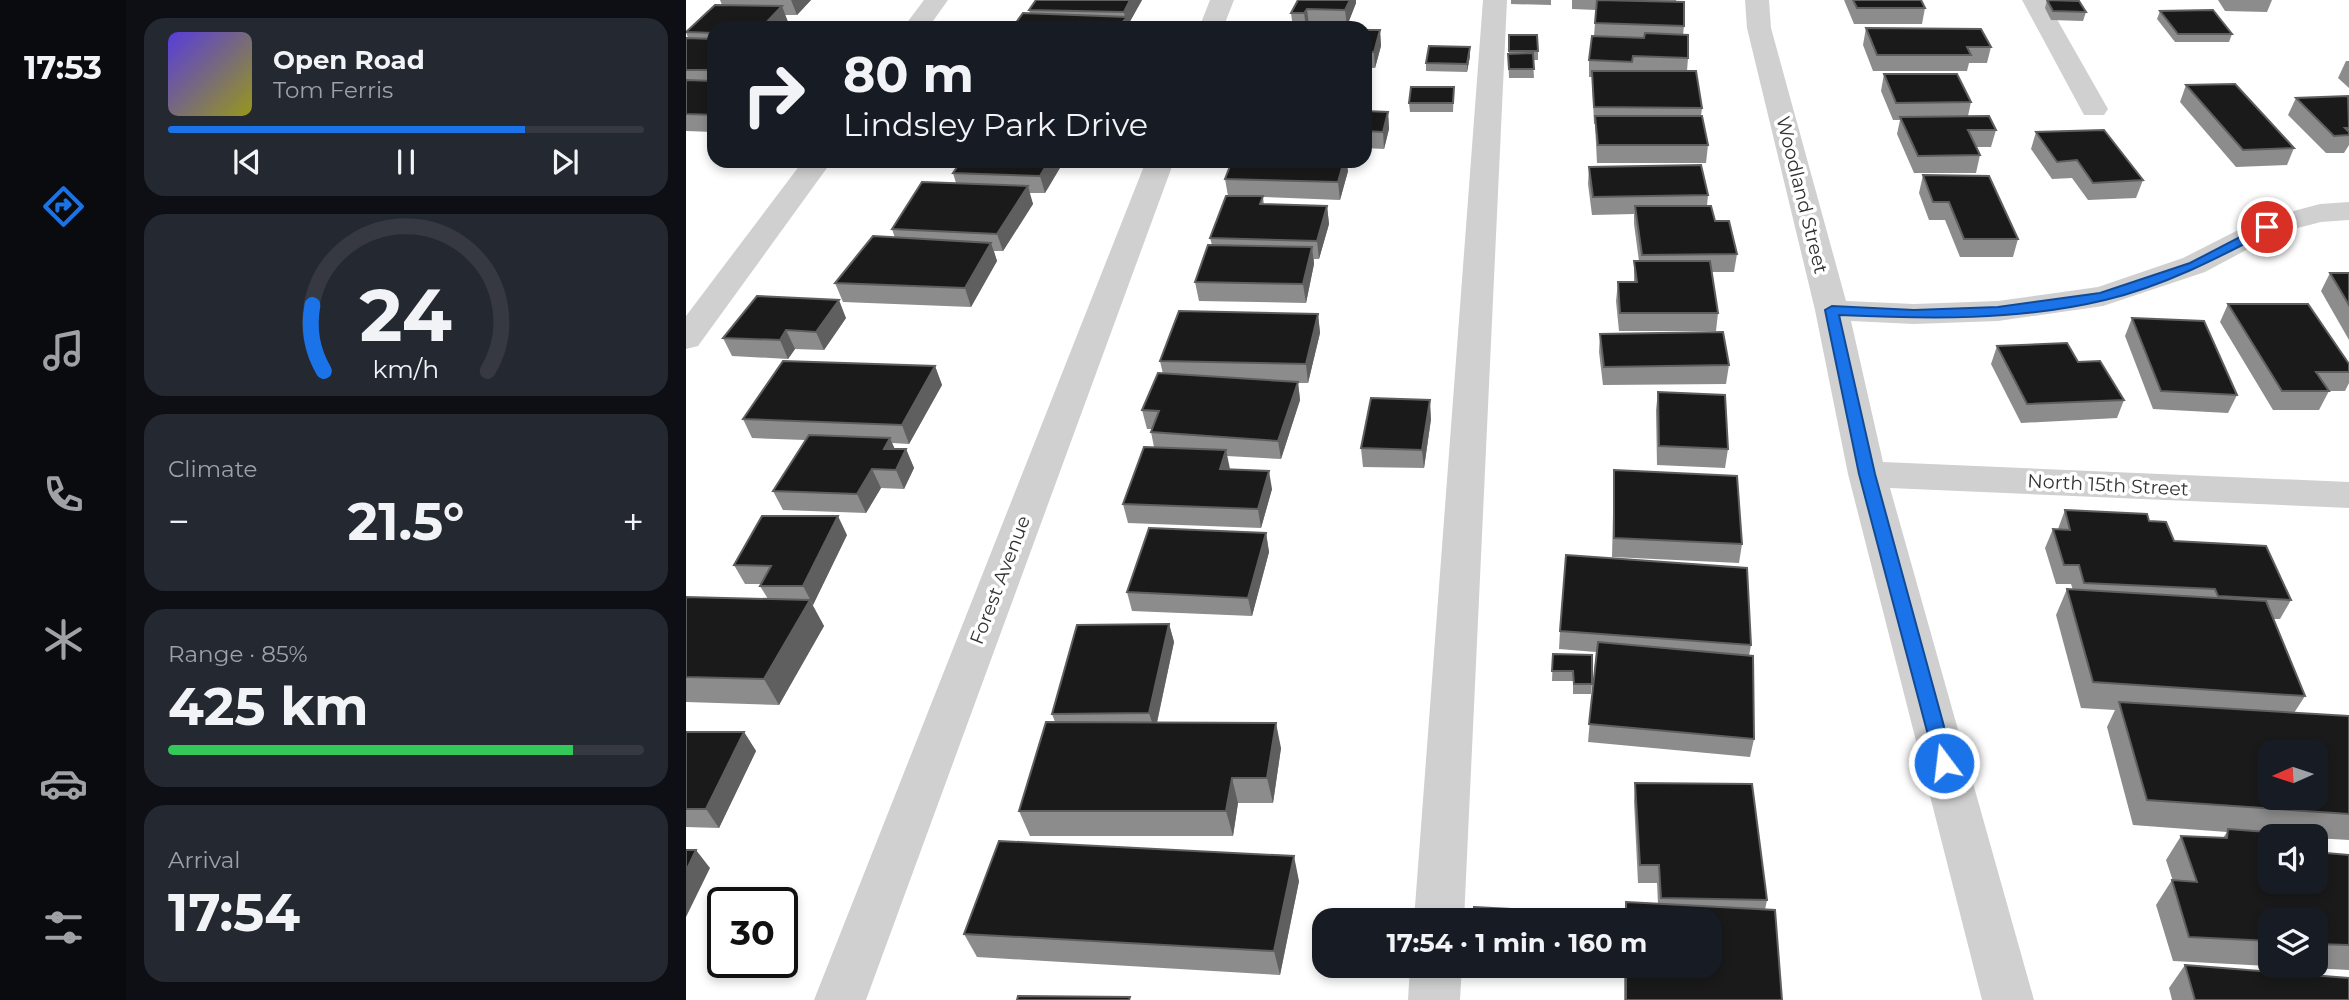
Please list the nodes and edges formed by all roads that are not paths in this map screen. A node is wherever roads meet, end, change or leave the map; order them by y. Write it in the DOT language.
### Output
graph roads {
  1 [pos="936,0"];
  2 [pos="1222,0"];
  3 [pos="1495,0"];
  4 [pos="1757,0"];
  5 [pos="2035,0"];
  6 [pos="920,21"];
  7 [pos="1214,21"];
  8 [pos="2094,109"];
  9 [pos="813,168"];
  10 [pos="1157,168"];
  11 [pos="2349,211"];
  12 [pos="1832,310"];
  13 [pos="686,339"];
  14 [pos="1867,474"];
  15 [pos="2349,495"];
  16 [pos="1439,908"];
  17 [pos="1435,978"];
  18 [pos="840,1000"];
  19 [pos="1434,1000"];
  20 [pos="2007,1000"];
  1 -- 6 [label="street"];
  2 -- 7 [label="street"];
  3 -- 16 [label="street"];
  4 -- 12 [label="street, Woodland Street"];
  5 -- 8 [label="street"];
  9 -- 13 [label="street"];
  10 -- 18 [label="street, Forest Avenue"];
  11 -- 12 [label="street"];
  12 -- 14 [label="street, Woodland Street"];
  14 -- 15 [label="street, North 15th Street"];
  14 -- 20 [label="street, Woodland Street"];
  17 -- 19 [label="street"];
}
